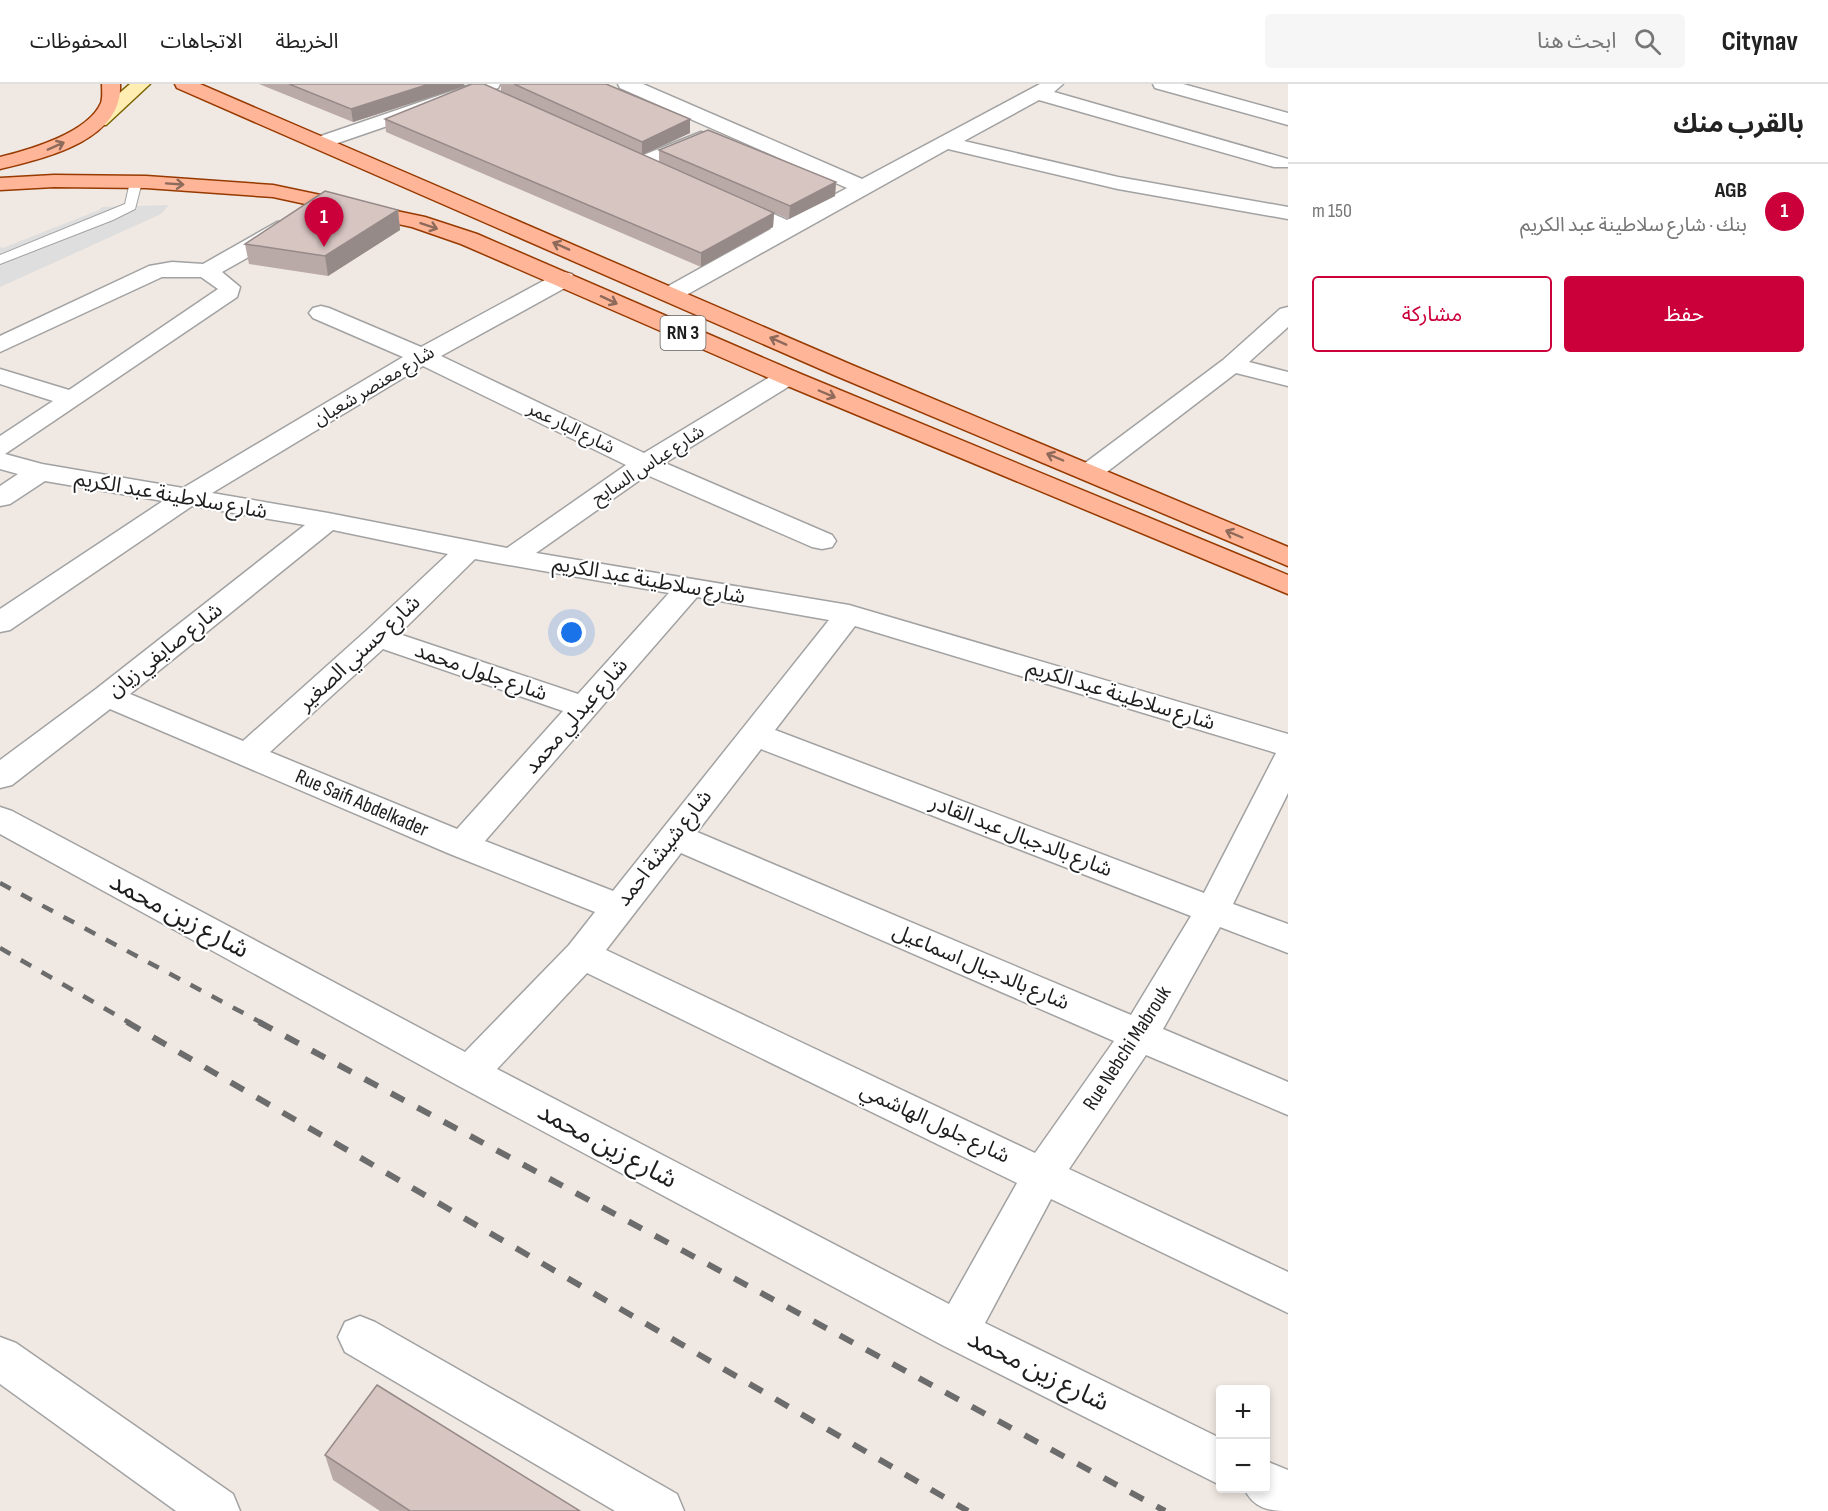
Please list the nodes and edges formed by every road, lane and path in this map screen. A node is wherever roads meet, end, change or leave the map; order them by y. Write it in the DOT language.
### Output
graph roads {
  1 [pos="111,84"];
  2 [pos="141,84"];
  3 [pos="184,84"];
  4 [pos="627,84"];
  5 [pos="1162,84"];
  6 [pos="486,88"];
  7 [pos="1045,88"];
  8 [pos="1288,119"];
  9 [pos="99,121"];
  10 [pos="728,127"];
  11 [pos="322,142"];
  12 [pos="944,142"];
  13 [pos="622,152"];
  14 [pos="643,162"];
  15 [pos="0,163"];
  16 [pos="1281,163"];
  17 [pos="664,171"];
  18 [pos="0,174"];
  19 [pos="54,181"];
  20 [pos="136,182"];
  21 [pos="0,184"];
  22 [pos="863,187"];
  23 [pos="715,195"];
  24 [pos="325,201"];
  25 [pos="1288,213"];
  26 [pos="786,228"];
  27 [pos="0,260"];
  28 [pos="207,271"];
  29 [pos="564,279"];
  30 [pos="671,294"];
  31 [pos="321,313"];
  32 [pos="1288,314"];
  33 [pos="0,345"];
  34 [pos="422,356"];
  35 [pos="1232,365"];
  36 [pos="0,376"];
  37 [pos="787,377"];
  38 [pos="1288,379"];
  39 [pos="73,399"];
  40 [pos="0,448"];
  41 [pos="0,460"];
  42 [pos="645,464"];
  43 [pos="40,472"];
  44 [pos="1090,472"];
  45 [pos="187,497"];
  46 [pos="0,498"];
  47 [pos="328,521"];
  48 [pos="822,541"];
  49 [pos="469,550"];
  50 [pos="512,557"];
  51 [pos="1288,557"];
  52 [pos="1288,585"];
  53 [pos="690,587"];
  54 [pos="849,614"];
  55 [pos="0,623"];
  56 [pos="378,637"];
  57 [pos="107,696"];
  58 [pos="585,707"];
  59 [pos="753,734"];
  60 [pos="1288,745"];
  61 [pos="247,755"];
  62 [pos="1288,760"];
  63 [pos="0,777"];
  64 [pos="0,819"];
  65 [pos="674,836"];
  66 [pos="462,845"];
  67 [pos="618,907"];
  68 [pos="1213,909"];
  69 [pos="1288,939"];
  70 [pos="582,955"];
  71 [pos="1140,1034"];
  72 [pos="469,1072"];
  73 [pos="1288,1099"];
  74 [pos="1043,1174"];
  75 [pos="1288,1293"];
  76 [pos="957,1330"];
  77 [pos="360,1337"];
  78 [pos="0,1358"];
  79 [pos="1216,1460"];
  80 [pos="1270,1486"];
  81 [pos="1288,1496"];
  82 [pos="216,1511"];
  83 [pos="660,1511"];
  1 -- 9 [label="main road"];
  2 -- 9 [label="main road"];
  3 -- 11 [label="main road, RN 3"];
  4 -- 10 [label="street"];
  5 -- 8 [label="street"];
  6 -- 11 [label="street"];
  7 -- 12 [label="street"];
  7 -- 16 [label="street"];
  15 -- 9 [label="main road, one-way"];
  10 -- 14 [label="street"];
  10 -- 22 [label="street"];
  30 -- 11 [label="main road, RN 3, one-way"];
  12 -- 22 [label="street"];
  12 -- 25 [label="street"];
  13 -- 14 [label="street"];
  14 -- 17 [label="street"];
  18 -- 19 [label="main road, RN 3"];
  19 -- 20 [label="main road, RN 3"];
  19 -- 21 [label="main road, RN 3"];
  20 -- 24 [label="main road, RN 3, one-way"];
  20 -- 27 [label="lane"];
  22 -- 26 [label="street"];
  23 -- 26 [label="street"];
  24 -- 28 [label="street"];
  24 -- 29 [label="main road, RN 3, one-way"];
  26 -- 30 [label="street"];
  28 -- 33 [label="street"];
  28 -- 39 [label="street"];
  29 -- 34 [label="street, شارع معنصر شعبان"];
  29 -- 37 [label="main road, RN 3, one-way"];
  44 -- 30 [label="main road, RN 3, one-way"];
  31 -- 34 [label="street, شارع البار عمر"];
  32 -- 35 [label="street"];
  34 -- 42 [label="street, شارع البار عمر"];
  34 -- 45 [label="street, شارع معنصر شعبان"];
  35 -- 38 [label="street"];
  35 -- 44 [label="street"];
  36 -- 39 [label="street"];
  37 -- 42 [label="street, شارع عباس السايح"];
  37 -- 52 [label="main road, RN 3, one-way"];
  39 -- 40 [label="street"];
  41 -- 43 [label="street, شارع سلاطينة عبد الكريم"];
  42 -- 48 [label="street, شارع البار عمر"];
  42 -- 50 [label="street, شارع عباس السايح"];
  43 -- 45 [label="street, شارع سلاطينة عبد الكريم"];
  43 -- 46 [label="street"];
  51 -- 44 [label="main road, RN 3, one-way"];
  45 -- 47 [label="street, شارع سلاطينة عبد الكريم"];
  45 -- 55 [label="street, شارع معنصر شعبان"];
  47 -- 49 [label="street, شارع سلاطينة عبد الكريم"];
  47 -- 57 [label="street, شارع صايفي زيان"];
  49 -- 50 [label="street, شارع سلاطينة عبد الكريم"];
  49 -- 56 [label="street, شارع حسني الصغير"];
  50 -- 53 [label="street, شارع سلاطينة عبد الكريم"];
  53 -- 54 [label="street, شارع سلاطينة عبد الكريم"];
  53 -- 58 [label="street, شارع عبدلي محمد"];
  54 -- 59 [label="street, شارع شيشة احمد"];
  54 -- 60 [label="street, شارع سلاطينة عبد الكريم"];
  56 -- 58 [label="street, شارع جلول محمد"];
  56 -- 61 [label="street, شارع حسني الصغير"];
  57 -- 61 [label="street, Rue Saifi Abdelkader"];
  57 -- 63 [label="street, شارع صايفي زيان"];
  58 -- 66 [label="street, شارع عبدلي محمد"];
  59 -- 65 [label="street, شارع شيشة احمد"];
  59 -- 68 [label="street, شارع بالدجبال عبد القادر"];
  61 -- 66 [label="street, Rue Saifi Abdelkader"];
  62 -- 68 [label="street, Rue Nebchi Mabrouk"];
  64 -- 72 [label="street, شارع زين محمد"];
  65 -- 67 [label="street, شارع شيشة احمد"];
  65 -- 71 [label="street, شارع بالدجبال اسماعيل"];
  66 -- 67 [label="street, Rue Saifi Abdelkader"];
  67 -- 70 [label="street, شارع شيشة احمد"];
  68 -- 69 [label="street, شارع بالدجبال عبد القادر"];
  68 -- 71 [label="street, Rue Nebchi Mabrouk"];
  70 -- 72 [label="street, شارع شيشة احمد"];
  70 -- 74 [label="street, شارع جلول الهاشمي"];
  71 -- 73 [label="street, شارع بالدجبال اسماعيل"];
  71 -- 74 [label="street, Rue Nebchi Mabrouk"];
  72 -- 76 [label="street, شارع زين محمد"];
  74 -- 75 [label="street, شارع جلول الهاشمي"];
  74 -- 76 [label="street, Rue Nebchi Mabrouk"];
  76 -- 79 [label="street, شارع زين محمد"];
  77 -- 83 [label="street"];
  78 -- 82 [label="street"];
  80 -- 81 [label="street"];
}
